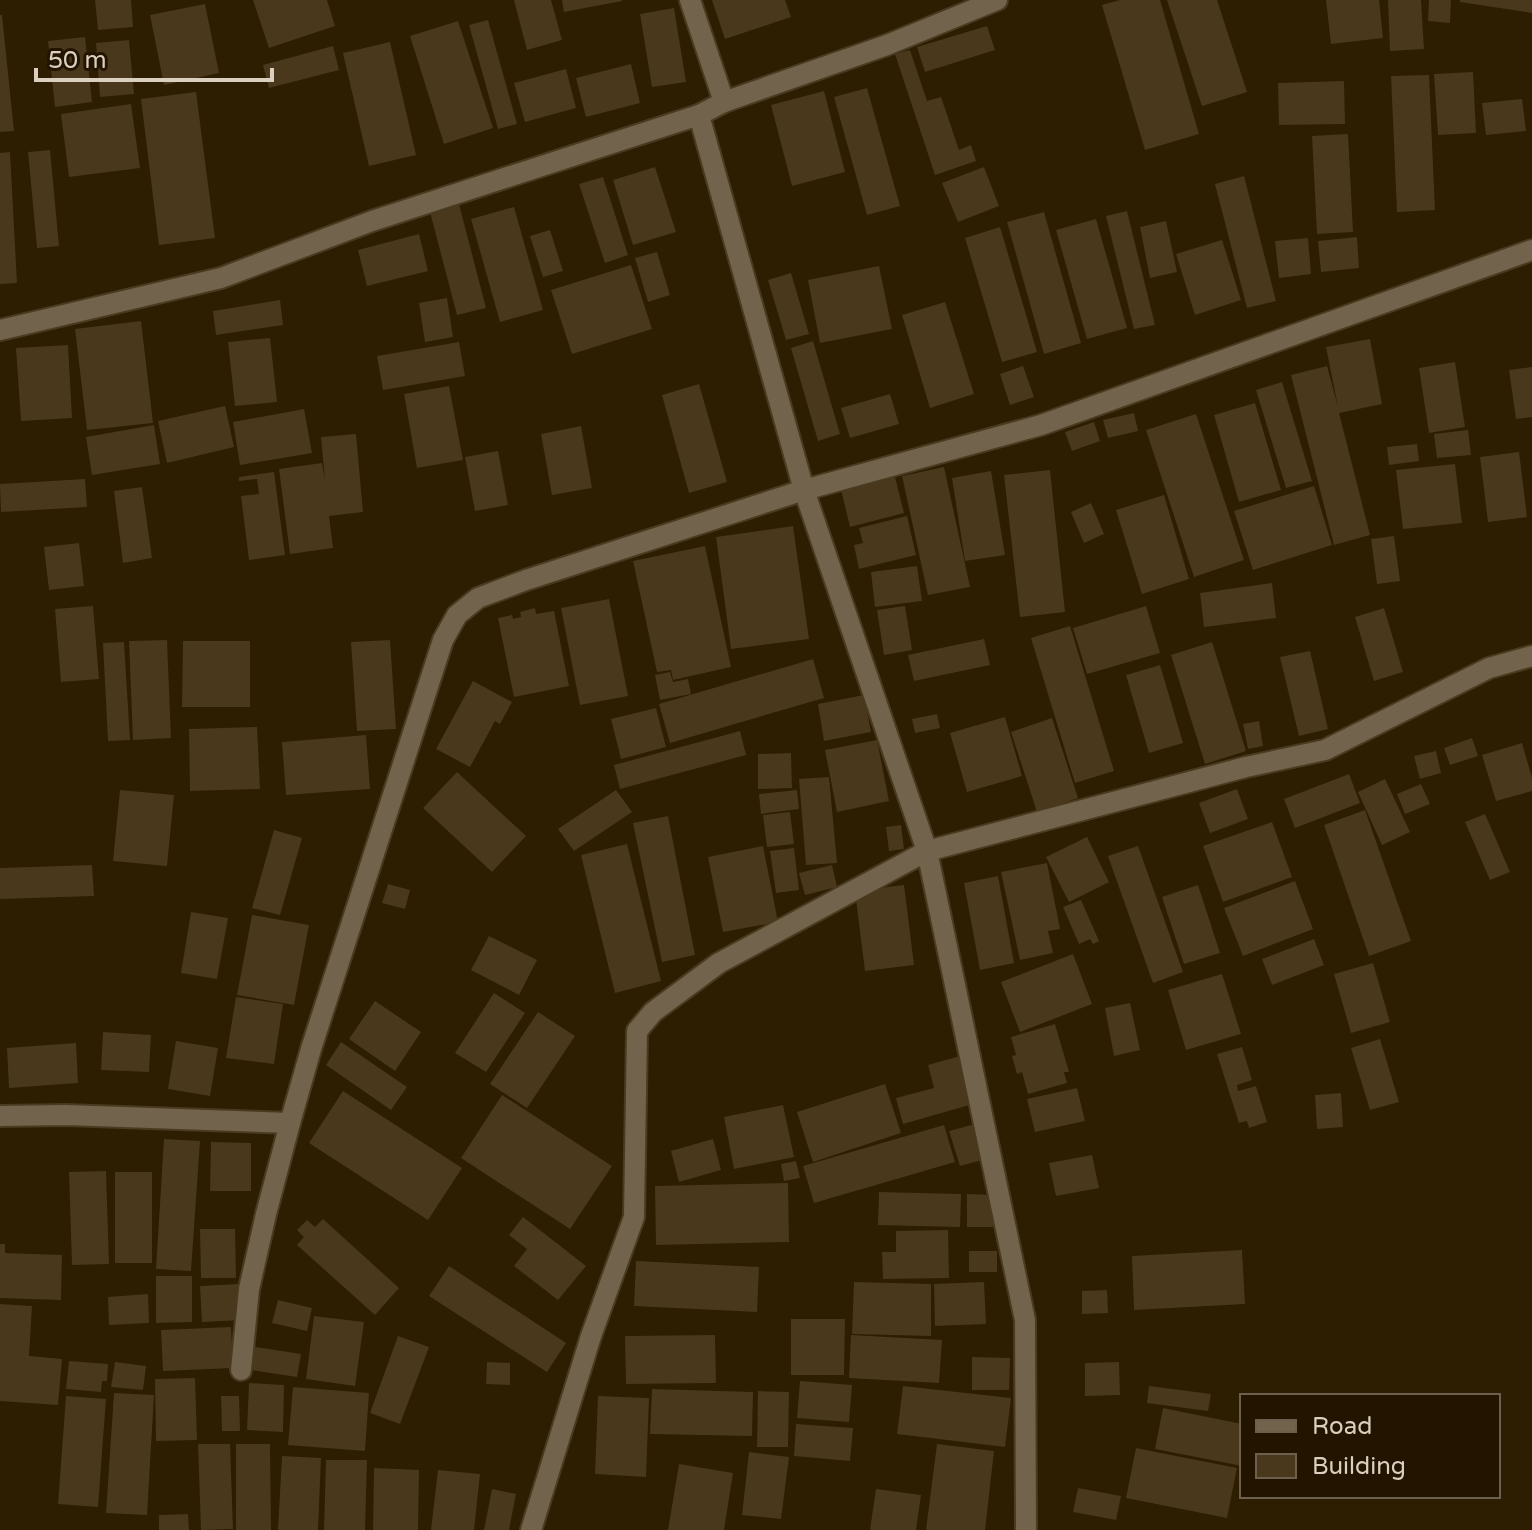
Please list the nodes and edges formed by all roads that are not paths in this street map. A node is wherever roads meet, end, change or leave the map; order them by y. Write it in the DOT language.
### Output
graph roads {
  1 [pos="690,0"];
  2 [pos="997,0"];
  3 [pos="724,102"];
  4 [pos="699,115"];
  5 [pos="1532,250"];
  6 [pos="0,330"];
  7 [pos="804,490"];
  8 [pos="1532,656"];
  9 [pos="927,851"];
  10 [pos="0,1116"];
  11 [pos="290,1123"];
  12 [pos="241,1370"];
  13 [pos="531,1530"];
  14 [pos="1026,1530"];
  1 -- 3 [label="street"];
  2 -- 3 [label="street"];
  3 -- 4 [label="street"];
  4 -- 6 [label="street"];
  4 -- 7 [label="street"];
  5 -- 7 [label="street"];
  7 -- 9 [label="street"];
  7 -- 11 [label="street"];
  8 -- 9 [label="street"];
  9 -- 13 [label="street"];
  9 -- 14 [label="street"];
  10 -- 11 [label="street"];
  11 -- 12 [label="street"];
}
